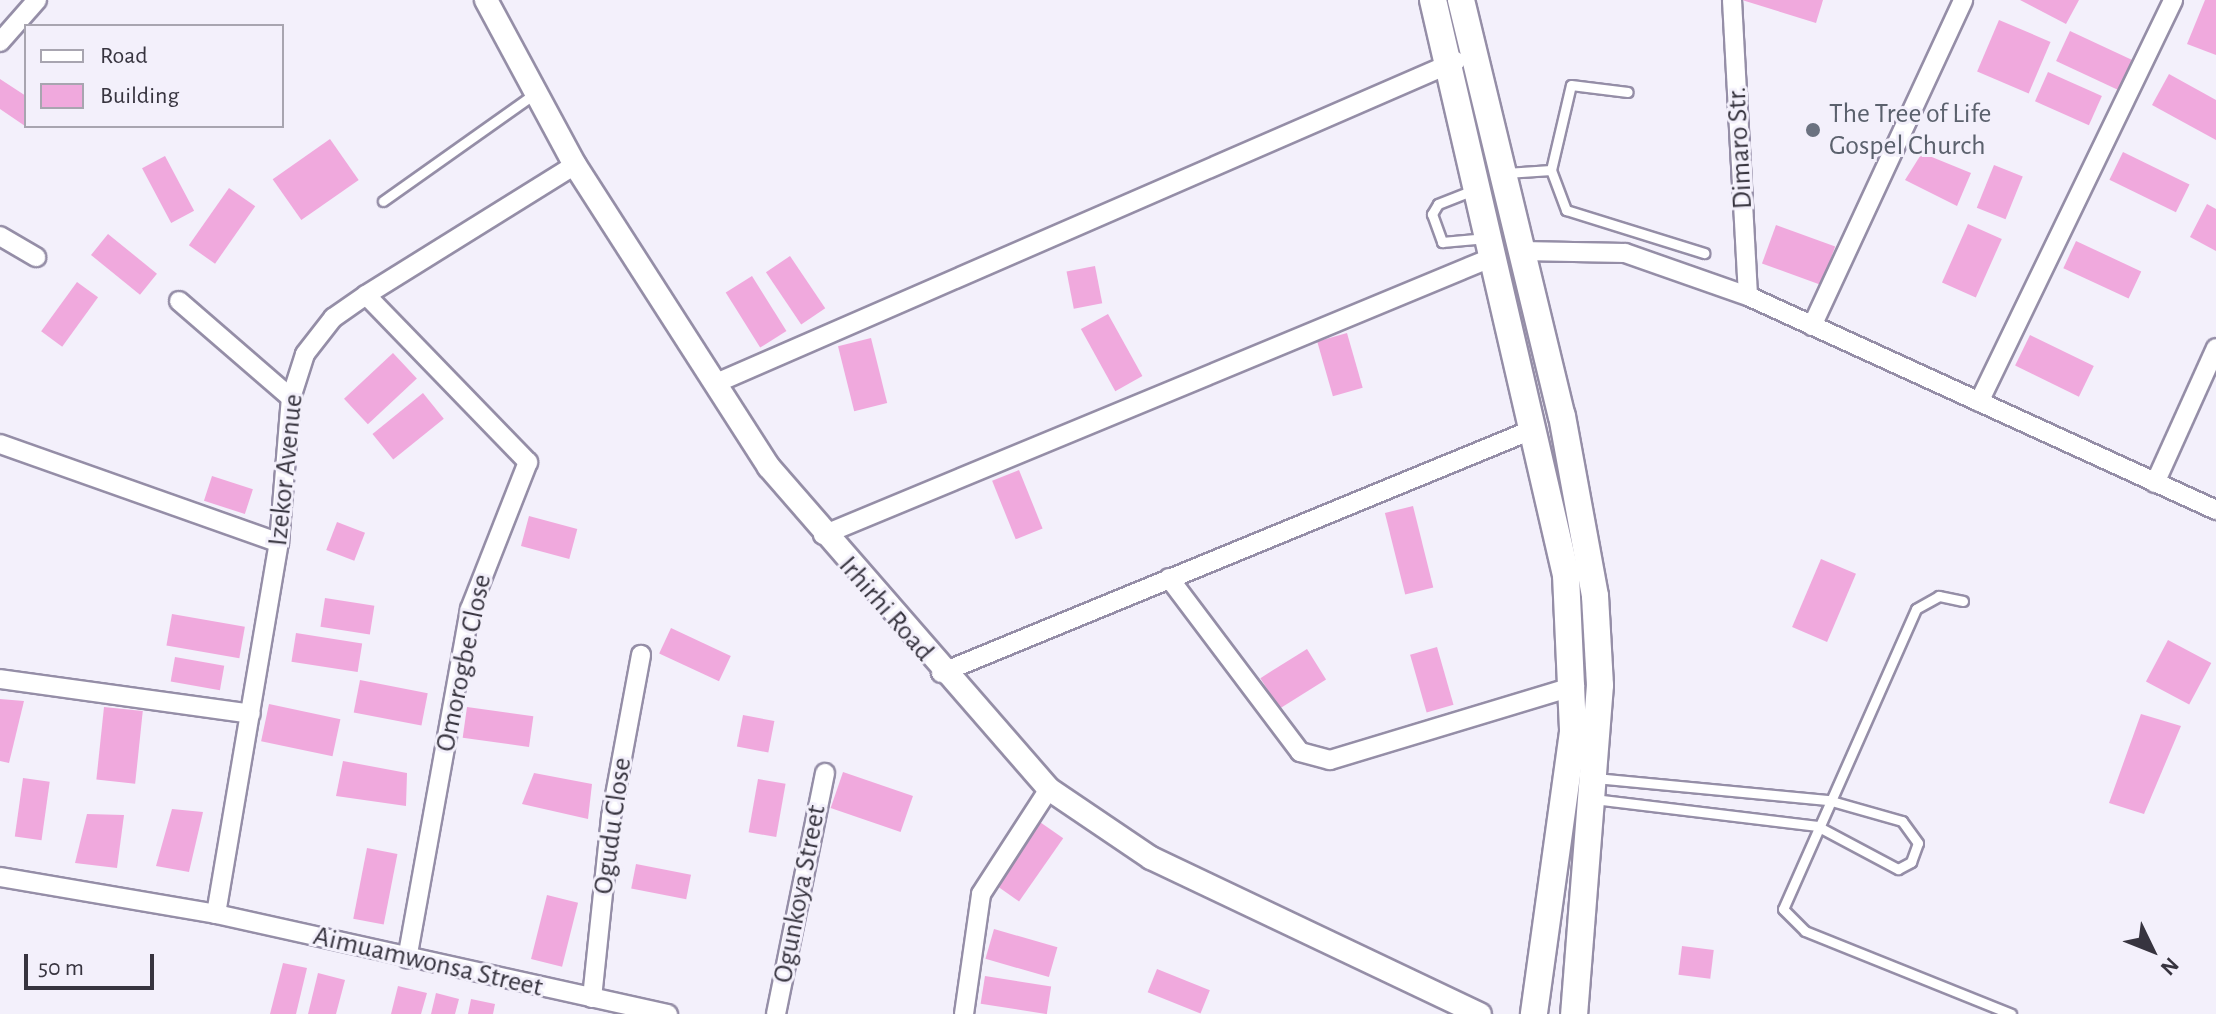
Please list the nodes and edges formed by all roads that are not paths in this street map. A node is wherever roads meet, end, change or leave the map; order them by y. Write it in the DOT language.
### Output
graph roads {
  1 [pos="37,0"];
  2 [pos="486,0"];
  3 [pos="1433,0"];
  4 [pos="1461,0"];
  5 [pos="1732,0"];
  6 [pos="1963,0"];
  7 [pos="2173,0"];
  8 [pos="0,42"];
  9 [pos="1461,59"];
  10 [pos="536,92"];
  11 [pos="1628,92"];
  12 [pos="575,165"];
  13 [pos="1551,170"];
  14 [pos="1503,174"];
  15 [pos="1479,188"];
  16 [pos="383,201"];
  17 [pos="0,236"];
  18 [pos="1491,248"];
  19 [pos="1522,251"];
  20 [pos="1704,253"];
  21 [pos="36,257"];
  22 [pos="366,295"];
  23 [pos="1748,296"];
  24 [pos="179,301"];
  25 [pos="1812,326"];
  26 [pos="2216,348"];
  27 [pos="714,384"];
  28 [pos="291,398"];
  29 [pos="1979,402"];
  30 [pos="1534,429"];
  31 [pos="0,444"];
  32 [pos="2155,483"];
  33 [pos="2216,510"];
  34 [pos="823,535"];
  35 [pos="279,543"];
  36 [pos="1169,578"];
  37 [pos="1963,601"];
  38 [pos="641,655"];
  39 [pos="941,673"];
  40 [pos="0,679"];
  41 [pos="1575,686"];
  42 [pos="251,714"];
  43 [pos="825,773"];
  44 [pos="1592,788"];
  45 [pos="1049,789"];
  46 [pos="1828,800"];
  47 [pos="1817,826"];
  48 [pos="0,877"];
  49 [pos="216,914"];
  50 [pos="407,958"];
  51 [pos="592,998"];
  52 [pos="668,1014"];
  53 [pos="776,1014"];
  54 [pos="964,1014"];
  55 [pos="1480,1014"];
  56 [pos="1534,1014"];
  57 [pos="1574,1014"];
  58 [pos="2011,1014"];
  1 -- 8 [label="street"];
  2 -- 10 [label="street, Irhirhi Road"];
  3 -- 9 [label="main road"];
  4 -- 9 [label="main road"];
  5 -- 23 [label="street, Dimaro Str."];
  6 -- 25 [label="street"];
  7 -- 29 [label="street"];
  9 -- 14 [label="main road"];
  9 -- 15 [label="main road"];
  9 -- 27 [label="street"];
  10 -- 12 [label="street, Irhirhi Road"];
  10 -- 16 [label="lane"];
  11 -- 13 [label="lane"];
  12 -- 22 [label="street, Izekor Avenue"];
  12 -- 27 [label="street, Irhirhi Road"];
  13 -- 14 [label="lane"];
  13 -- 20 [label="lane"];
  14 -- 19 [label="main road"];
  15 -- 18 [label="main road"];
  15 -- 18 [label="lane"];
  17 -- 21 [label="street"];
  18 -- 30 [label="main road"];
  18 -- 34 [label="street"];
  19 -- 23 [label="street"];
  19 -- 44 [label="main road"];
  22 -- 28 [label="street, Izekor Avenue"];
  22 -- 50 [label="street, Omorogbe Close"];
  23 -- 25 [label="street"];
  24 -- 28 [label="street"];
  25 -- 29 [label="street"];
  26 -- 32 [label="street"];
  27 -- 34 [label="street, Irhirhi Road"];
  28 -- 35 [label="street, Izekor Avenue"];
  29 -- 32 [label="street"];
  30 -- 36 [label="street"];
  30 -- 41 [label="main road"];
  31 -- 35 [label="street"];
  32 -- 33 [label="street"];
  34 -- 39 [label="street, Irhirhi Road"];
  35 -- 42 [label="street, Izekor Avenue"];
  36 -- 39 [label="street"];
  36 -- 41 [label="street"];
  37 -- 46 [label="lane"];
  38 -- 51 [label="street, Ogudu Close"];
  39 -- 45 [label="street, Irhirhi Road"];
  40 -- 42 [label="street"];
  41 -- 56 [label="main road"];
  42 -- 49 [label="street, Izekor Avenue"];
  43 -- 53 [label="street, Ogunkoya Street"];
  44 -- 46 [label="lane"];
  44 -- 47 [label="lane"];
  44 -- 57 [label="main road"];
  45 -- 54 [label="street"];
  45 -- 55 [label="street, Irhirhi Road"];
  46 -- 47 [label="lane"];
  46 -- 47 [label="lane"];
  47 -- 58 [label="lane"];
  48 -- 49 [label="street, Aimuamwonsa Street"];
  49 -- 50 [label="street, Aimuamwonsa Street"];
  50 -- 51 [label="street, Aimuamwonsa Street"];
  51 -- 52 [label="street, Aimuamwonsa Street"];
}
